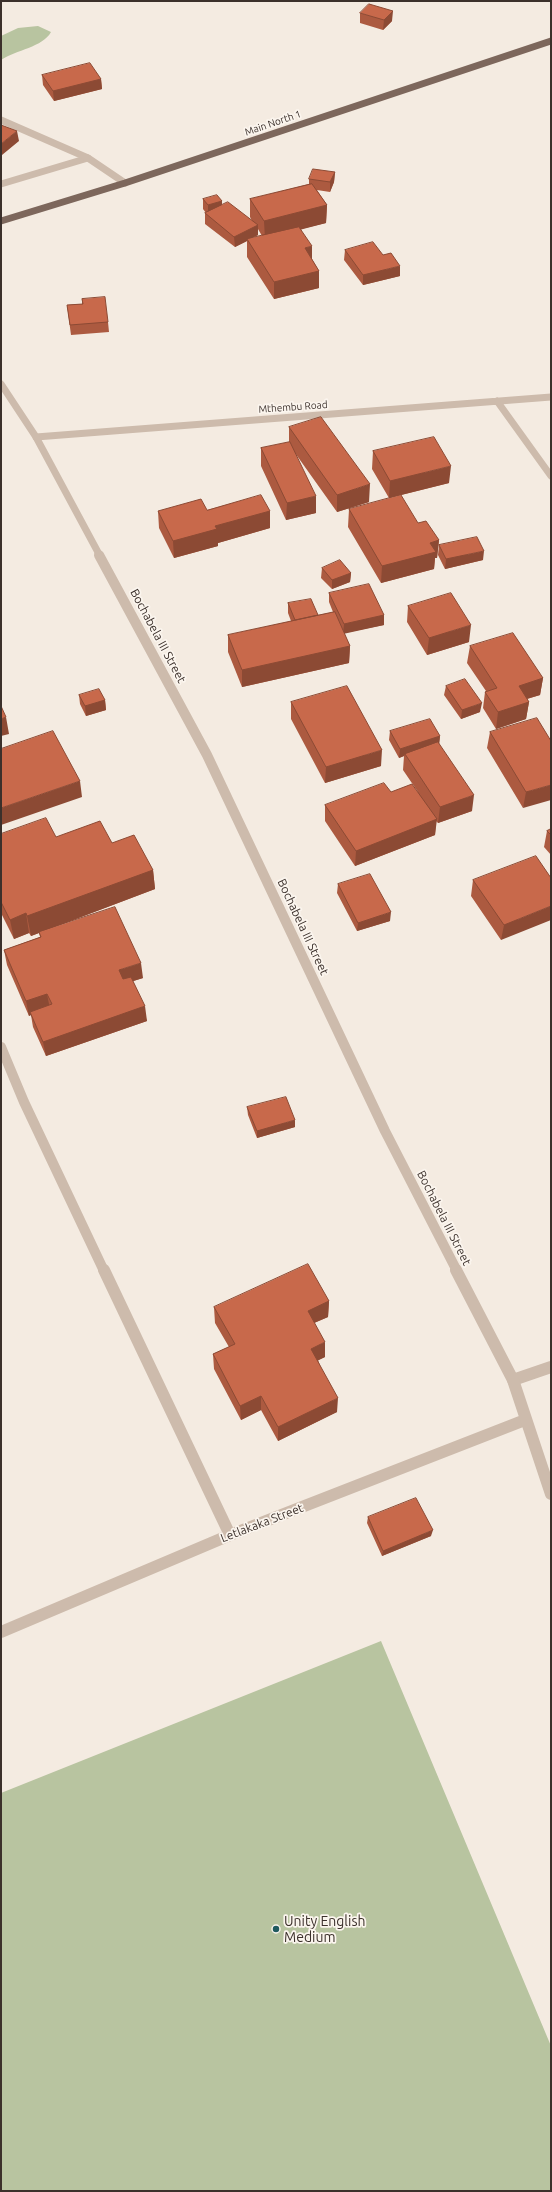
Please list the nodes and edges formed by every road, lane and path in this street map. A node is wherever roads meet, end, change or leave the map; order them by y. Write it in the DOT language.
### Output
graph roads {
  1 [pos="551,41"];
  2 [pos="1,120"];
  3 [pos="88,158"];
  4 [pos="125,183"];
  5 [pos="1,184"];
  6 [pos="1,221"];
  7 [pos="1,384"];
  8 [pos="551,397"];
  9 [pos="497,401"];
  10 [pos="36,437"];
  11 [pos="551,476"];
  12 [pos="1,1047"];
  13 [pos="551,1367"];
  14 [pos="513,1380"];
  15 [pos="525,1420"];
  16 [pos="551,1494"];
  17 [pos="230,1535"];
  18 [pos="1,1632"];
  1 -- 4 [label="main road, Main North 1"];
  2 -- 3 [label="street"];
  3 -- 4 [label="street"];
  3 -- 5 [label="street"];
  4 -- 6 [label="main road, Main North 1"];
  7 -- 10 [label="street, Bochabela III Street"];
  8 -- 9 [label="street, Mthembu Road"];
  9 -- 10 [label="street, Mthembu Road"];
  9 -- 11 [label="street"];
  10 -- 14 [label="street, Bochabela III Street"];
  12 -- 17 [label="street"];
  13 -- 14 [label="street"];
  14 -- 15 [label="street, Bochabela III Street"];
  15 -- 16 [label="street, Bochabela III Street"];
  15 -- 17 [label="street, Letlakaka Street"];
  17 -- 18 [label="street, Letlakaka Street"];
}
